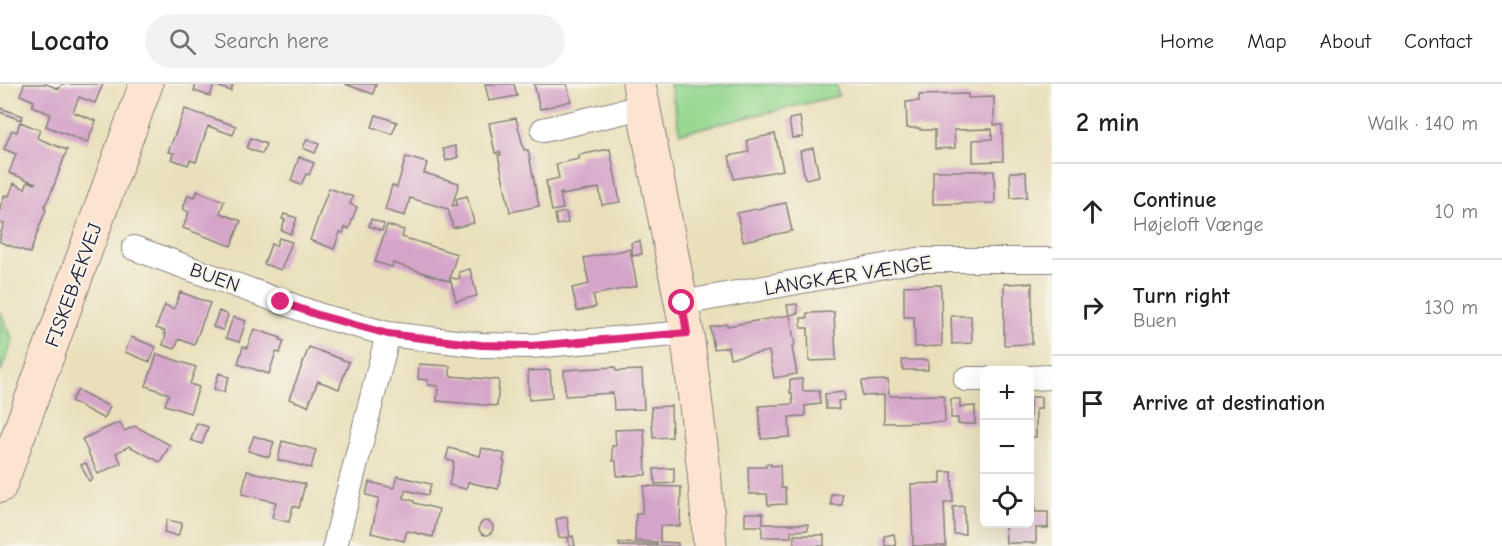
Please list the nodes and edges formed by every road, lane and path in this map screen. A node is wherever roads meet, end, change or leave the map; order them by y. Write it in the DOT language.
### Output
graph roads {
  1 [pos="146,84"];
  2 [pos="641,95"];
  3 [pos="543,130"];
  4 [pos="134,248"];
  5 [pos="1052,260"];
  6 [pos="684,318"];
  7 [pos="388,334"];
  8 [pos="1052,377"];
  9 [pos="1034,378"];
  10 [pos="0,486"];
  11 [pos="335,546"];
  12 [pos="710,546"];
  1 -- 10 [label="street, FISKEBÆKVEJ"];
  2 -- 3 [label="street"];
  2 -- 6 [label="street"];
  4 -- 7 [label="street, BUEN"];
  5 -- 6 [label="street, LANGKÆR VÆNGE"];
  6 -- 7 [label="street, BUEN"];
  6 -- 12 [label="street"];
  7 -- 11 [label="street"];
  8 -- 9 [label="street"];
}
